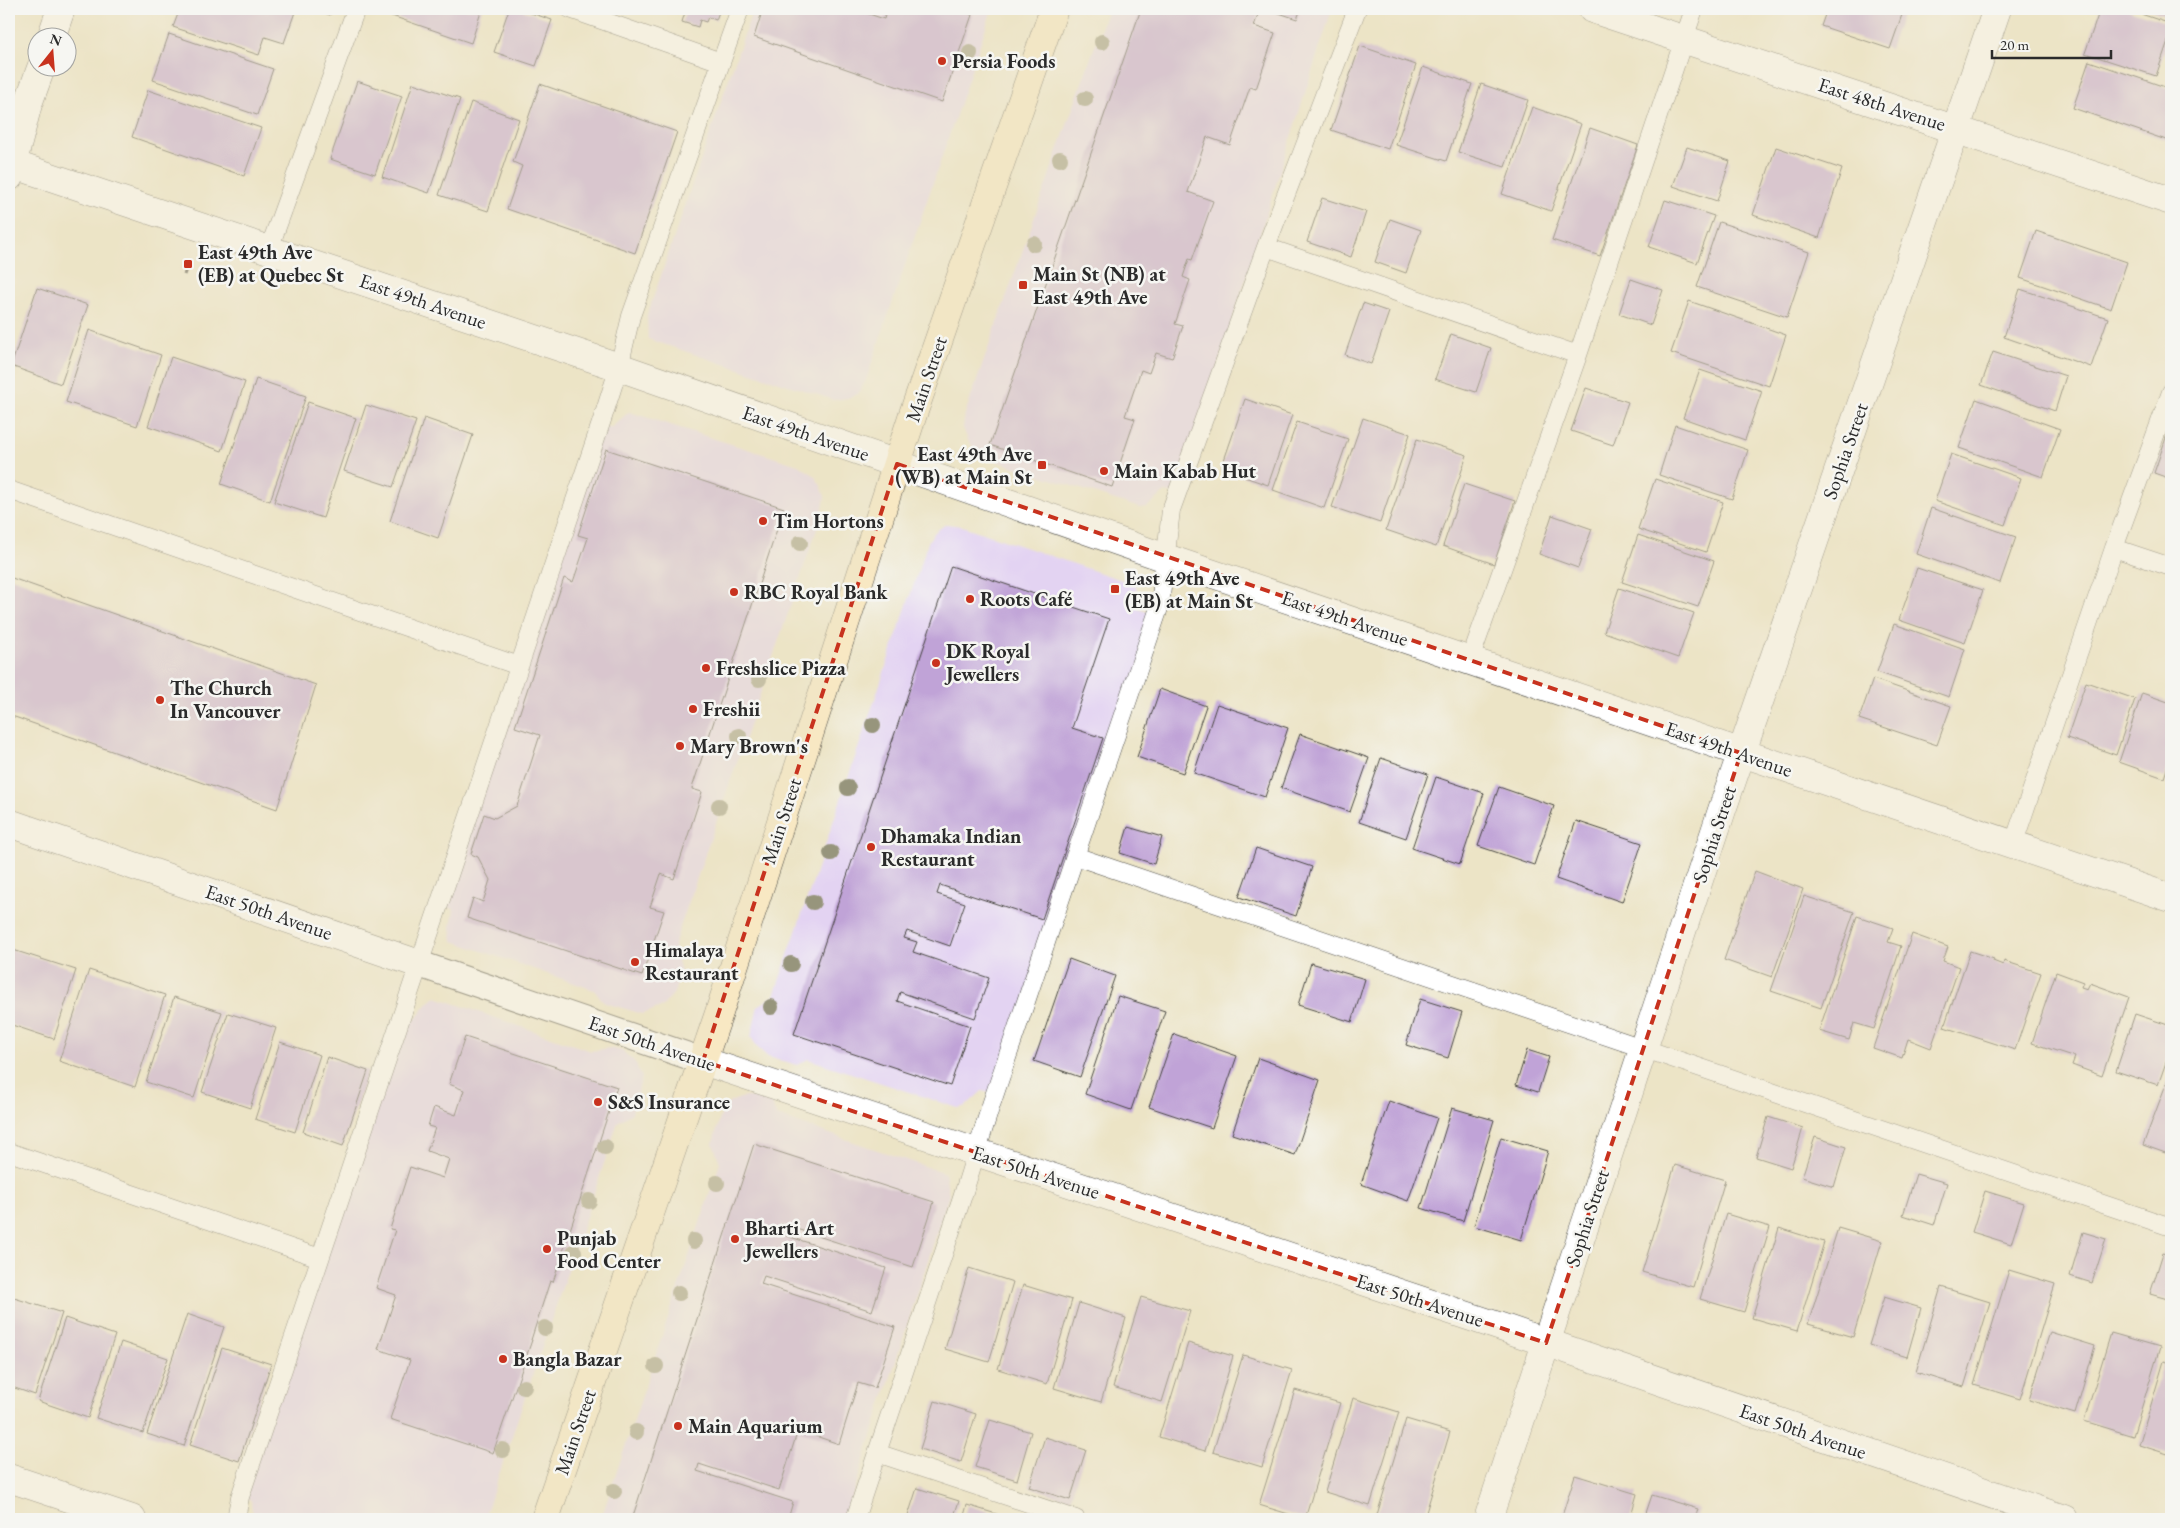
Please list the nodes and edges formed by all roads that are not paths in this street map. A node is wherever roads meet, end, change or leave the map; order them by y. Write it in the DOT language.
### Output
graph roads {
  1 [pos="61,9"];
  2 [pos="356,9"];
  3 [pos="570,9"];
  4 [pos="740,9"];
  5 [pos="1054,9"];
  6 [pos="1357,9"];
  7 [pos="1592,9"];
  8 [pos="1694,9"];
  9 [pos="1997,9"];
  10 [pos="54,28"];
  11 [pos="1683,40"];
  12 [pos="721,62"];
  13 [pos="37,78"];
  14 [pos="1956,128"];
  15 [pos="10,168"];
  16 [pos="2171,201"];
  17 [pos="1266,247"];
  18 [pos="269,249"];
  19 [pos="1578,355"];
  20 [pos="619,367"];
  21 [pos="2171,392"];
  22 [pos="897,464"];
  23 [pos="9,490"];
  24 [pos="2114,548"];
  25 [pos="1166,558"];
  26 [pos="2171,567"];
  27 [pos="1470,660"];
  28 [pos="519,666"];
  29 [pos="1742,753"];
  30 [pos="9,823"];
  31 [pos="2013,845"];
  32 [pos="1075,856"];
  33 [pos="2171,898"];
  34 [pos="419,964"];
  35 [pos="1644,1048"];
  36 [pos="702,1061"];
  37 [pos="9,1152"];
  38 [pos="976,1152"];
  39 [pos="2171,1227"];
  40 [pos="320,1258"];
  41 [pos="1546,1343"];
  42 [pos="877,1453"];
  43 [pos="9,1478"];
  44 [pos="132,1519"];
  45 [pos="236,1519"];
  46 [pos="545,1519"];
  47 [pos="855,1519"];
  48 [pos="1076,1519"];
  49 [pos="1488,1519"];
  50 [pos="2064,1519"];
  1 -- 10 [label="street"];
  2 -- 18 [label="lane"];
  3 -- 12 [label="lane"];
  4 -- 12 [label="lane"];
  5 -- 22 [label="main road, Main Street"];
  6 -- 17 [label="lane"];
  7 -- 11 [label="street, East 48th Avenue"];
  8 -- 11 [label="lane"];
  9 -- 14 [label="street, Sophia Street"];
  11 -- 14 [label="street, East 48th Avenue"];
  11 -- 19 [label="lane"];
  12 -- 20 [label="lane"];
  13 -- 15 [label="street"];
  14 -- 16 [label="street, East 48th Avenue"];
  14 -- 29 [label="street, Sophia Street"];
  15 -- 18 [label="street, East 49th Avenue"];
  17 -- 19 [label="lane"];
  17 -- 25 [label="lane"];
  18 -- 20 [label="street, East 49th Avenue"];
  19 -- 27 [label="lane"];
  20 -- 22 [label="street, East 49th Avenue"];
  20 -- 28 [label="lane"];
  21 -- 24 [label="lane"];
  22 -- 25 [label="street, East 49th Avenue"];
  22 -- 36 [label="main road, Main Street"];
  23 -- 28 [label="lane"];
  24 -- 26 [label="lane"];
  24 -- 31 [label="lane"];
  25 -- 27 [label="street, East 49th Avenue"];
  25 -- 32 [label="lane"];
  27 -- 29 [label="street, East 49th Avenue"];
  28 -- 34 [label="lane"];
  29 -- 31 [label="street, East 49th Avenue"];
  29 -- 35 [label="street, Sophia Street"];
  30 -- 34 [label="street, East 50th Avenue"];
  31 -- 33 [label="street, East 49th Avenue"];
  32 -- 35 [label="lane"];
  32 -- 38 [label="lane"];
  34 -- 36 [label="street, East 50th Avenue"];
  34 -- 40 [label="lane"];
  35 -- 39 [label="lane"];
  35 -- 41 [label="street, Sophia Street"];
  36 -- 38 [label="street, East 50th Avenue"];
  36 -- 46 [label="main road, Main Street"];
  37 -- 40 [label="lane"];
  38 -- 41 [label="street, East 50th Avenue"];
  38 -- 42 [label="lane"];
  40 -- 45 [label="lane"];
  41 -- 49 [label="street, Sophia Street"];
  41 -- 50 [label="street, East 50th Avenue"];
  42 -- 47 [label="lane"];
  42 -- 48 [label="lane"];
  43 -- 44 [label="street"];
}
